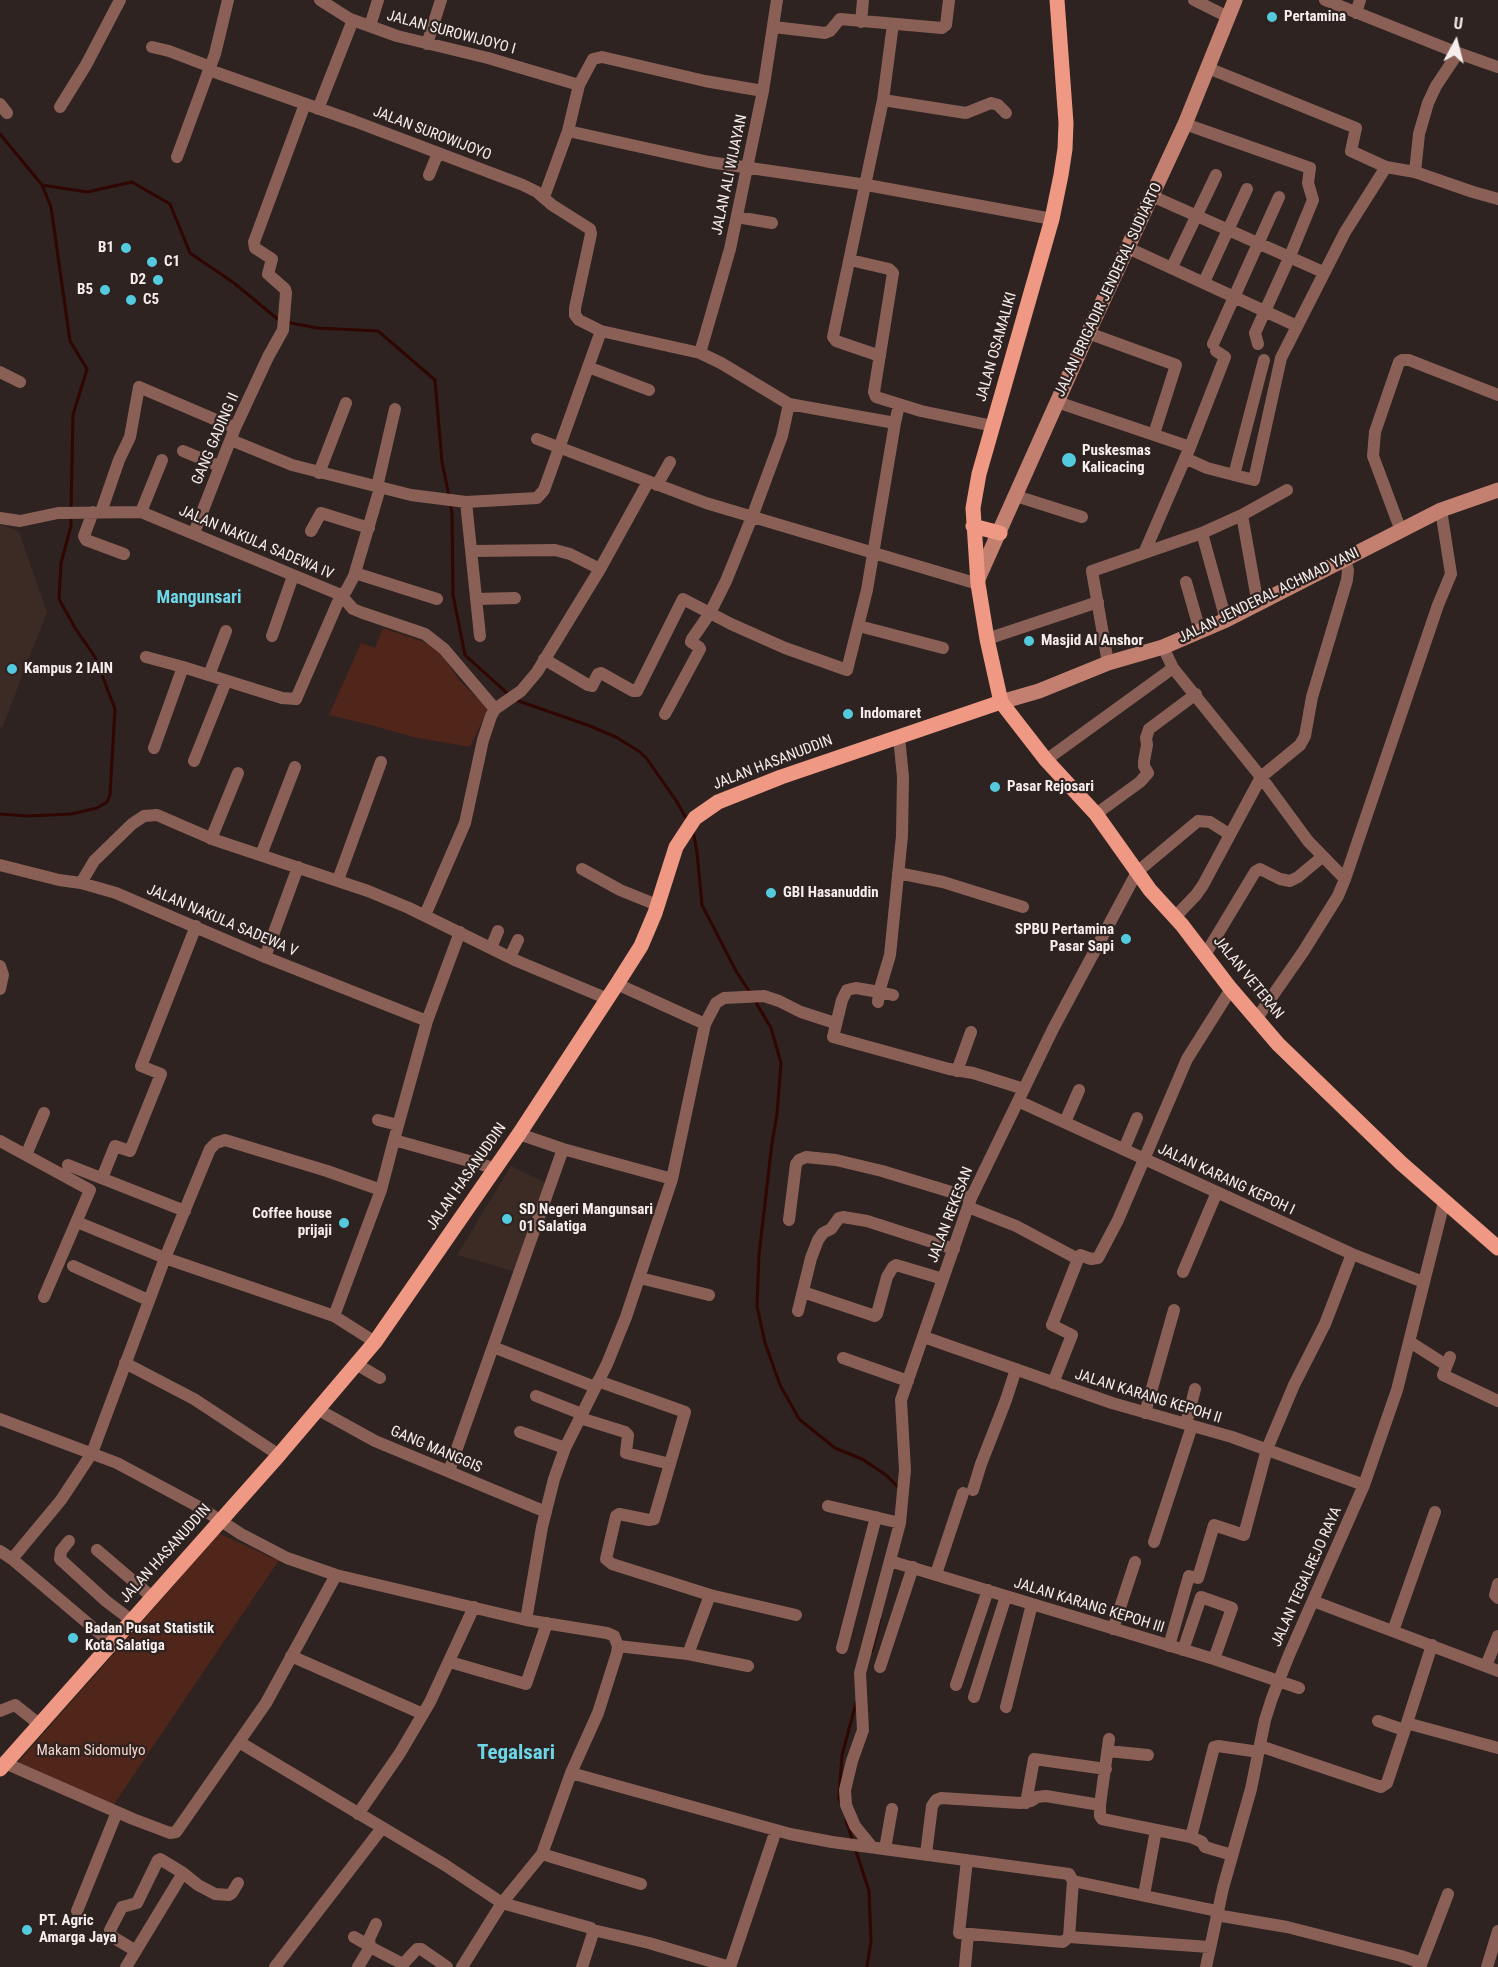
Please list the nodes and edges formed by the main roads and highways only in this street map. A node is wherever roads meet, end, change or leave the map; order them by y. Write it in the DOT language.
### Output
graph roads {
  1 [pos="1057,0"];
  2 [pos="973,526"];
  3 [pos="1000,533"];
  4 [pos="1001,702"];
  5 [pos="1498,1248"];
  6 [pos="2,1766"];
  1 -- 2 [label="main road, JALAN OSAMALIKI"];
  2 -- 3 [label="main road"];
  2 -- 4 [label="main road, JALAN OSAMALIKI"];
  4 -- 5 [label="main road, JALAN VETERAN"];
  4 -- 6 [label="main road, JALAN HASANUDDIN"];
}
